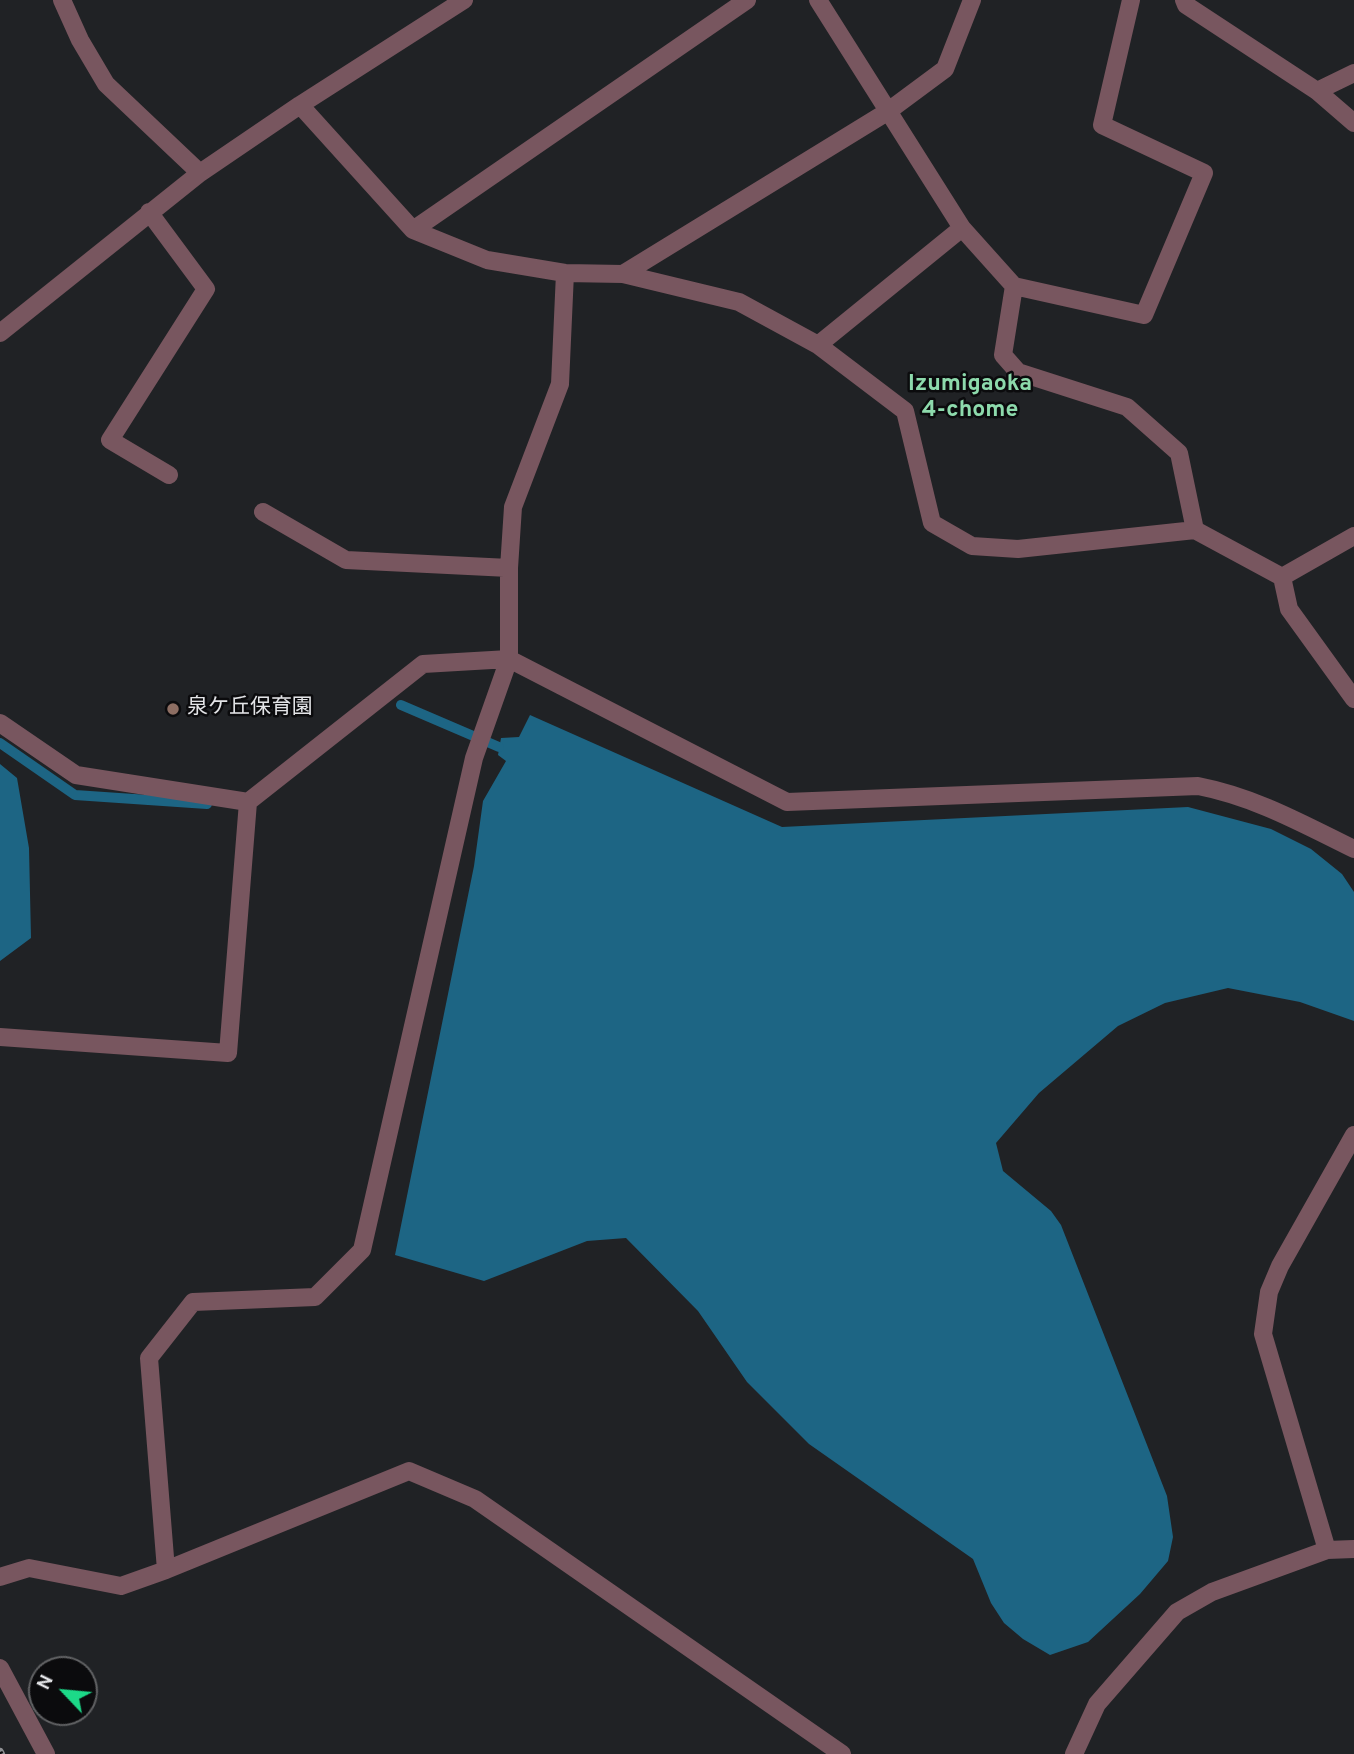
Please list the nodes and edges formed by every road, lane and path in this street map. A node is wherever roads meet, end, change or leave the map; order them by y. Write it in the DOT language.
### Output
graph roads {
  1 [pos="62,0"];
  2 [pos="464,0"];
  3 [pos="747,0"];
  4 [pos="818,0"];
  5 [pos="972,0"];
  6 [pos="1131,0"];
  7 [pos="1184,0"];
  8 [pos="1354,73"];
  9 [pos="1317,91"];
  10 [pos="300,105"];
  11 [pos="887,112"];
  12 [pos="1354,123"];
  13 [pos="200,173"];
  14 [pos="149,212"];
  15 [pos="962,228"];
  16 [pos="412,230"];
  17 [pos="565,273"];
  18 [pos="623,274"];
  19 [pos="1014,286"];
  20 [pos="0,333"];
  21 [pos="818,345"];
  22 [pos="169,475"];
  23 [pos="263,512"];
  24 [pos="1195,530"];
  25 [pos="1354,536"];
  26 [pos="509,568"];
  27 [pos="1282,577"];
  28 [pos="509,659"];
  29 [pos="1354,699"];
  30 [pos="0,723"];
  31 [pos="248,802"];
  32 [pos="1354,849"];
  33 [pos="0,1037"];
  34 [pos="1354,1135"];
  35 [pos="1354,1549"];
  36 [pos="1327,1550"];
  37 [pos="166,1570"];
  38 [pos="0,1577"];
  39 [pos="0,1668"];
  40 [pos="46,1754"];
  41 [pos="842,1754"];
  42 [pos="1074,1754"];
  1 -- 13 [label="street"];
  2 -- 10 [label="street"];
  3 -- 16 [label="street"];
  4 -- 11 [label="street"];
  5 -- 11 [label="street"];
  6 -- 19 [label="street"];
  7 -- 9 [label="street"];
  8 -- 9 [label="street"];
  9 -- 12 [label="street"];
  10 -- 13 [label="street"];
  10 -- 16 [label="street"];
  11 -- 15 [label="street"];
  11 -- 18 [label="street"];
  13 -- 14 [label="street"];
  14 -- 20 [label="street"];
  14 -- 22 [label="street"];
  15 -- 19 [label="street"];
  15 -- 21 [label="street"];
  16 -- 17 [label="street"];
  17 -- 18 [label="street"];
  17 -- 26 [label="street"];
  18 -- 21 [label="street"];
  19 -- 24 [label="street"];
  21 -- 24 [label="street"];
  23 -- 26 [label="street"];
  24 -- 27 [label="street"];
  25 -- 27 [label="street"];
  26 -- 28 [label="street"];
  27 -- 29 [label="street"];
  28 -- 31 [label="street"];
  28 -- 32 [label="street"];
  28 -- 37 [label="street"];
  30 -- 31 [label="street"];
  31 -- 33 [label="street"];
  34 -- 36 [label="street"];
  35 -- 36 [label="street"];
  36 -- 42 [label="street"];
  37 -- 38 [label="street"];
  37 -- 41 [label="street"];
  39 -- 40 [label="street"];
}
